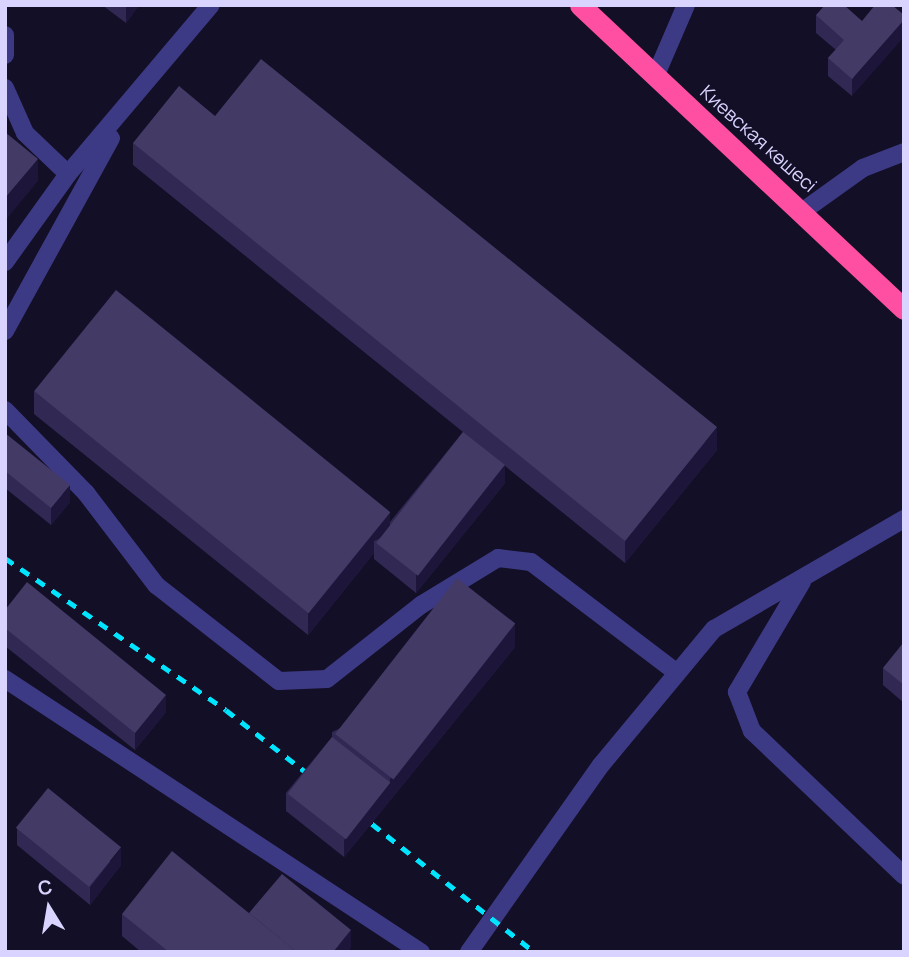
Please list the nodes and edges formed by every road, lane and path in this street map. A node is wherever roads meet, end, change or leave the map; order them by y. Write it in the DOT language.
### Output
graph roads {
  1 [pos="211,5"];
  2 [pos="580,5"];
  3 [pos="687,5"];
  4 [pos="5,36"];
  5 [pos="5,55"];
  6 [pos="655,77"];
  7 [pos="5,88"];
  8 [pos="124,114"];
  9 [pos="901,158"];
  10 [pos="68,174"];
  11 [pos="803,211"];
  12 [pos="5,262"];
  13 [pos="904,309"];
  14 [pos="5,331"];
  15 [pos="5,410"];
  16 [pos="904,519"];
  17 [pos="802,582"];
  18 [pos="677,673"];
  19 [pos="5,679"];
  20 [pos="904,876"];
  21 [pos="421,952"];
  22 [pos="469,952"];
  1 -- 8 [label="lane"];
  2 -- 6 [label="highway, Киевская көшесі"];
  3 -- 6 [label="lane"];
  4 -- 5 [label="lane"];
  6 -- 11 [label="highway, Киевская көшесі"];
  7 -- 10 [label="lane"];
  8 -- 10 [label="lane"];
  8 -- 14 [label="lane"];
  9 -- 11 [label="lane"];
  10 -- 12 [label="lane"];
  11 -- 13 [label="highway, Киевская көшесі"];
  15 -- 18 [label="lane"];
  16 -- 17 [label="lane"];
  17 -- 18 [label="lane"];
  17 -- 20 [label="lane"];
  18 -- 22 [label="lane"];
  19 -- 21 [label="lane"];
}
